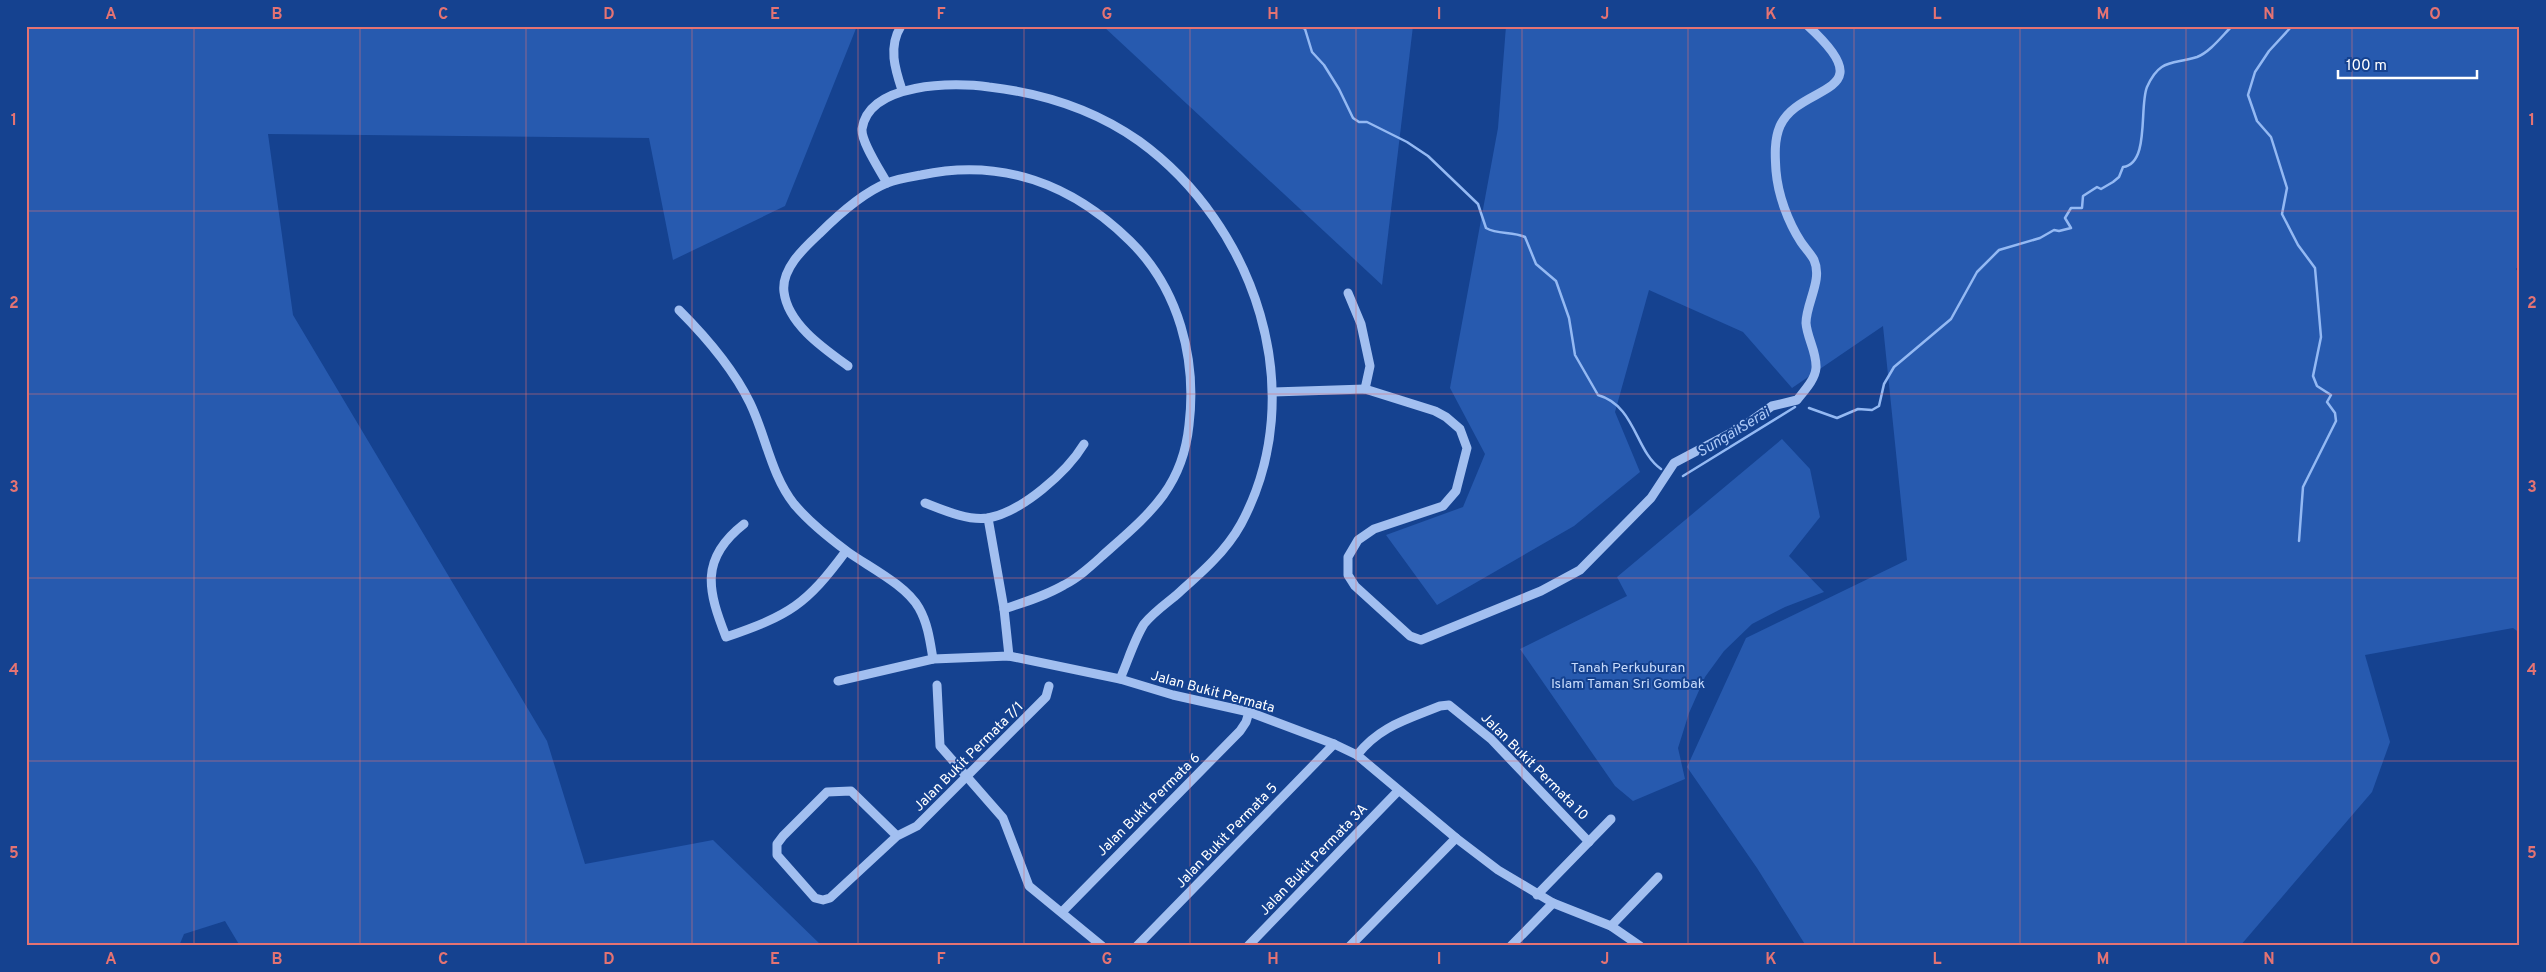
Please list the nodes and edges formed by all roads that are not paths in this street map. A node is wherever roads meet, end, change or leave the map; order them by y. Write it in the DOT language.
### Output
graph roads {
  1 [pos="901,26"];
  2 [pos="1808,26"];
  3 [pos="902,90"];
  4 [pos="887,183"];
  5 [pos="1348,293"];
  6 [pos="679,310"];
  7 [pos="848,366"];
  8 [pos="1365,389"];
  9 [pos="1273,392"];
  10 [pos="1084,444"];
  11 [pos="925,503"];
  12 [pos="988,518"];
  13 [pos="744,524"];
  14 [pos="846,551"];
  15 [pos="1004,609"];
  16 [pos="1009,656"];
  17 [pos="933,658"];
  18 [pos="1120,679"];
  19 [pos="838,681"];
  20 [pos="937,685"];
  21 [pos="1049,686"];
  22 [pos="1250,712"];
  23 [pos="1334,744"];
  24 [pos="1357,755"];
  25 [pos="966,777"];
  26 [pos="1398,791"];
  27 [pos="1611,819"];
  28 [pos="897,836"];
  29 [pos="1456,838"];
  30 [pos="1589,842"];
  31 [pos="1658,877"];
  32 [pos="1537,895"];
  33 [pos="1553,903"];
  34 [pos="1062,912"];
  35 [pos="1612,926"];
  36 [pos="1102,946"];
  37 [pos="1137,946"];
  38 [pos="1248,946"];
  39 [pos="1350,946"];
  40 [pos="1511,946"];
  41 [pos="1640,946"];
  1 -- 3 [label="street"];
  2 -- 8 [label="street"];
  3 -- 4 [label="street"];
  3 -- 9 [label="street"];
  4 -- 7 [label="street"];
  4 -- 15 [label="street"];
  5 -- 8 [label="street"];
  6 -- 14 [label="street"];
  8 -- 9 [label="street"];
  9 -- 18 [label="street"];
  10 -- 12 [label="street"];
  11 -- 12 [label="street"];
  12 -- 15 [label="street"];
  13 -- 14 [label="street"];
  14 -- 17 [label="street"];
  15 -- 16 [label="street"];
  16 -- 17 [label="street, Jalan Bukit Permata"];
  16 -- 18 [label="street, Jalan Bukit Permata"];
  17 -- 19 [label="street, Jalan Bukit Permata"];
  18 -- 22 [label="street, Jalan Bukit Permata"];
  20 -- 25 [label="street"];
  21 -- 25 [label="street, Jalan Bukit Permata 7/1"];
  22 -- 23 [label="street, Jalan Bukit Permata"];
  22 -- 34 [label="street, Jalan Bukit Permata 6"];
  23 -- 24 [label="street, Jalan Bukit Permata"];
  23 -- 37 [label="street, Jalan Bukit Permata 5"];
  24 -- 26 [label="street, Jalan Bukit Permata"];
  24 -- 30 [label="street, Jalan Bukit Permata 10"];
  25 -- 28 [label="street, Jalan Bukit Permata 7/1"];
  25 -- 34 [label="street"];
  26 -- 29 [label="street, Jalan Bukit Permata"];
  26 -- 38 [label="street, Jalan Bukit Permata 3A"];
  27 -- 30 [label="street"];
  28 -- 28 [label="street, Jalan Bukit Permata 7/1"];
  29 -- 32 [label="street, Jalan Bukit Permata"];
  29 -- 39 [label="street"];
  30 -- 32 [label="street"];
  31 -- 35 [label="street"];
  32 -- 33 [label="street, Jalan Bukit Permata"];
  33 -- 35 [label="street, Jalan Bukit Permata"];
  33 -- 40 [label="street"];
  34 -- 36 [label="street"];
  35 -- 41 [label="street, Jalan Bukit Permata"];
}
